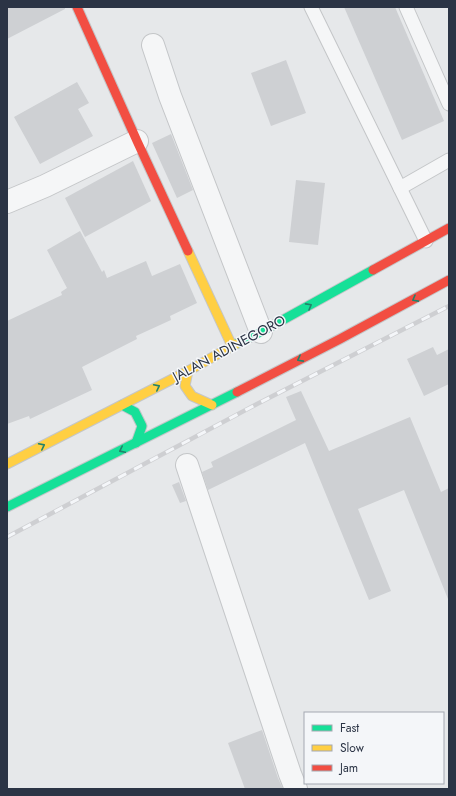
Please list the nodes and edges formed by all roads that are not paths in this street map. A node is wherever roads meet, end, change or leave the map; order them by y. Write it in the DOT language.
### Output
graph roads {
  1 [pos="77,7"];
  2 [pos="311,7"];
  3 [pos="406,7"];
  4 [pos="153,45"];
  5 [pos="449,104"];
  6 [pos="137,141"];
  7 [pos="449,160"];
  8 [pos="400,188"];
  9 [pos="7,202"];
  10 [pos="449,228"];
  11 [pos="426,241"];
  12 [pos="449,280"];
  13 [pos="261,332"];
  14 [pos="232,346"];
  15 [pos="188,371"];
  16 [pos="122,405"];
  17 [pos="212,405"];
  18 [pos="136,443"];
  19 [pos="7,464"];
  20 [pos="187,465"];
  21 [pos="7,508"];
  22 [pos="296,789"];
  1 -- 6 [label="main road"];
  2 -- 8 [label="lane"];
  3 -- 5 [label="lane"];
  4 -- 13 [label="street"];
  6 -- 9 [label="street"];
  6 -- 14 [label="main road"];
  7 -- 8 [label="lane"];
  8 -- 11 [label="lane"];
  10 -- 11 [label="main road, JALAN ADINEGORO"];
  13 -- 11 [label="main road, JALAN ADINEGORO, one-way"];
  12 -- 17 [label="main road, one-way"];
  13 -- 14 [label="main road, JALAN ADINEGORO"];
  14 -- 15 [label="main road, JALAN ADINEGORO"];
  16 -- 15 [label="main road, JALAN ADINEGORO, one-way"];
  15 -- 17 [label="main road"];
  16 -- 18 [label="main road"];
  19 -- 16 [label="main road, JALAN ADINEGORO, one-way"];
  17 -- 18 [label="main road"];
  18 -- 21 [label="main road, one-way"];
  20 -- 22 [label="street"];
}
